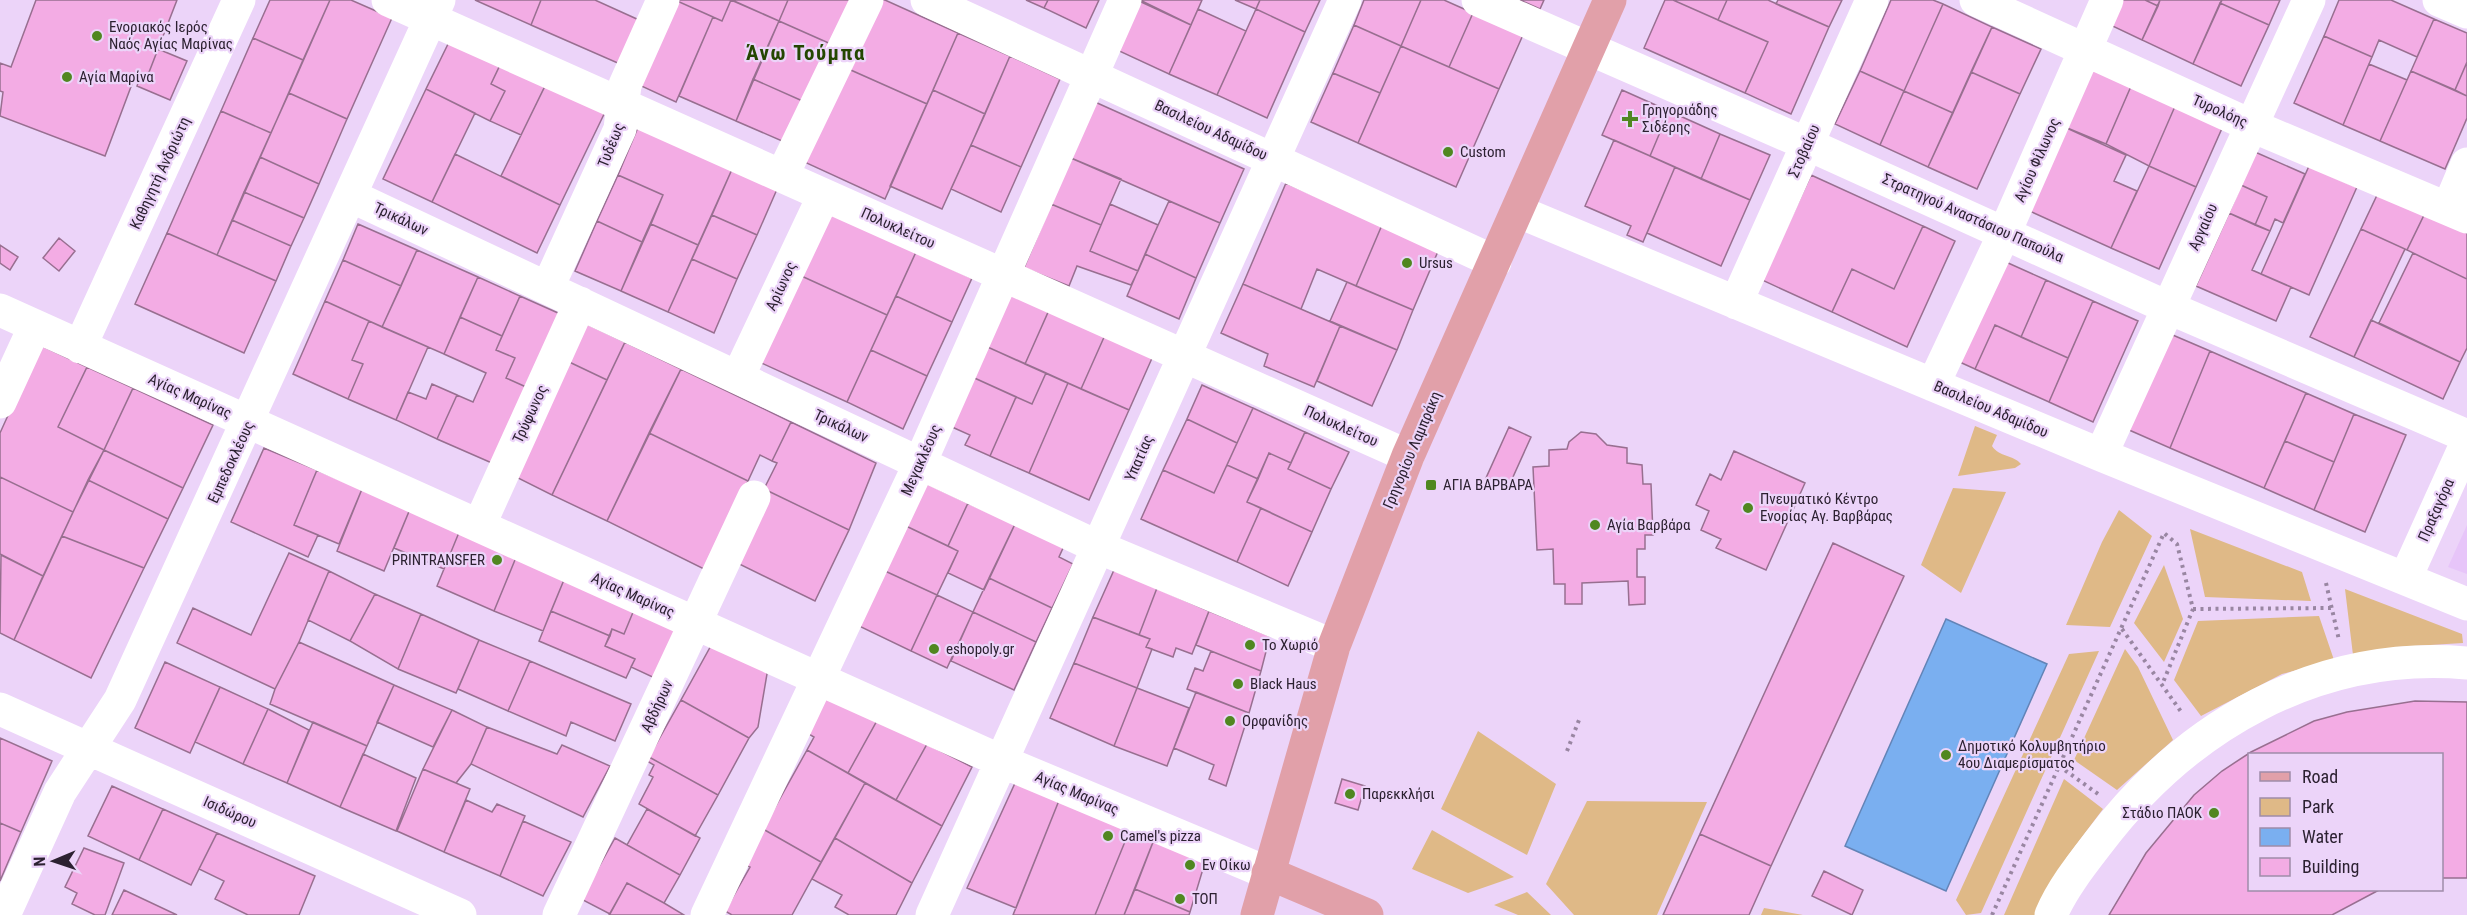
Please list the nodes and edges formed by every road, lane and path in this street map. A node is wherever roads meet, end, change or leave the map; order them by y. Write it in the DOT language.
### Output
graph roads {
  1 [pos="239,0"];
  2 [pos="388,0"];
  3 [pos="663,0"];
  4 [pos="867,0"];
  5 [pos="927,0"];
  6 [pos="1125,0"];
  7 [pos="1346,0"];
  8 [pos="1478,0"];
  9 [pos="1610,0"];
  10 [pos="1872,0"];
  11 [pos="1976,0"];
  12 [pos="2107,0"];
  13 [pos="2309,0"];
  14 [pos="2439,0"];
  15 [pos="435,9"];
  16 [pos="2467,12"];
  17 [pos="1588,49"];
  18 [pos="2086,50"];
  19 [pos="1092,74"];
  20 [pos="623,105"];
  21 [pos="2250,125"];
  22 [pos="1807,144"];
  23 [pos="1274,159"];
  24 [pos="2467,164"];
  25 [pos="782,176"];
  26 [pos="824,195"];
  27 [pos="351,196"];
  28 [pos="1517,211"];
  29 [pos="2457,213"];
  30 [pos="2005,232"];
  31 [pos="1494,261"];
  32 [pos="1003,275"];
  33 [pos="548,287"];
  34 [pos="580,303"];
  35 [pos="1736,303"];
  36 [pos="2167,307"];
  37 [pos="0,310"];
  38 [pos="35,326"];
  39 [pos="80,347"];
  40 [pos="1185,356"];
  41 [pos="738,377"];
  42 [pos="1933,385"];
  43 [pos="0,402"];
  44 [pos="249,422"];
  45 [pos="2467,436"];
  46 [pos="2467,442"];
  47 [pos="2101,455"];
  48 [pos="1408,456"];
  49 [pos="920,463"];
  50 [pos="754,497"];
  51 [pos="479,526"];
  52 [pos="2316,542"];
  53 [pos="1098,547"];
  54 [pos="2406,578"];
  55 [pos="2467,604"];
  56 [pos="2332,608"];
  57 [pos="2193,609"];
  58 [pos="696,623"];
  59 [pos="2121,629"];
  60 [pos="1334,646"];
  61 [pos="2467,663"];
  62 [pos="2346,673"];
  63 [pos="820,679"];
  64 [pos="2162,685"];
  65 [pos="0,709"];
  66 [pos="1579,720"];
  67 [pos="2200,739"];
  68 [pos="89,748"];
  69 [pos="1567,750"];
  70 [pos="1001,761"];
  71 [pos="2060,766"];
  72 [pos="2123,812"];
  73 [pos="1269,873"];
  74 [pos="414,906"];
  75 [pos="4,915"];
  76 [pos="460,915"];
  77 [pos="559,915"];
  78 [pos="707,915"];
  79 [pos="932,915"];
  80 [pos="1257,915"];
  81 [pos="1367,915"];
  82 [pos="1992,915"];
  83 [pos="2050,915"];
  1 -- 39 [label="street, Καθηγητή Ανδριώτη"];
  2 -- 15 [label="street, Πολυκλείτου"];
  3 -- 20 [label="street, Τυδέως"];
  4 -- 25 [label="street"];
  5 -- 19 [label="street, Βασιλείου Αδαμίδου"];
  6 -- 19 [label="street, Μεγακλέους"];
  7 -- 23 [label="street, Υπατίας"];
  8 -- 17 [label="street, Στρατηγού Αναστάσιου Παπούλα"];
  9 -- 17 [label="main road, Γρηγορίου Λαμπράκη"];
  10 -- 22 [label="street, Στοβαίου"];
  11 -- 18 [label="street, Τυρολόης"];
  12 -- 18 [label="street, Αγίου Φίλωνος"];
  13 -- 21 [label="street, Αργαίου"];
  14 -- 16 [label="street"];
  15 -- 20 [label="street, Πολυκλείτου"];
  15 -- 27 [label="street, Εμπεδοκλέους"];
  17 -- 22 [label="street, Στρατηγού Αναστάσιου Παπούλα"];
  17 -- 28 [label="main road, Γρηγορίου Λαμπράκη"];
  18 -- 21 [label="street, Τυρολόης"];
  18 -- 30 [label="street, Αγίου Φίλωνος"];
  19 -- 23 [label="street, Βασιλείου Αδαμίδου"];
  19 -- 32 [label="street, Μεγακλέους"];
  20 -- 25 [label="street, Πολυκλείτου"];
  20 -- 33 [label="street, Τυδέως"];
  21 -- 29 [label="street, Τυρολόης"];
  21 -- 36 [label="street, Αργαίου"];
  22 -- 30 [label="street, Στρατηγού Αναστάσιου Παπούλα"];
  22 -- 35 [label="street, Στοβαίου"];
  23 -- 31 [label="street, Βασιλείου Αδαμίδου"];
  23 -- 40 [label="street, Υπατίας"];
  24 -- 29 [label="street"];
  25 -- 26 [label="street, Πολυκλείτου"];
  26 -- 32 [label="street, Πολυκλείτου"];
  26 -- 41 [label="street, Αρίωνος"];
  27 -- 33 [label="street, Τρικάλων"];
  27 -- 44 [label="street, Εμπεδοκλέους"];
  28 -- 31 [label="main road, Γρηγορίου Λαμπράκη"];
  28 -- 35 [label="street, Βασιλείου Αδαμίδου"];
  30 -- 36 [label="street, Στρατηγού Αναστάσιου Παπούλα"];
  30 -- 42 [label="street, Αγίου Φίλωνος"];
  31 -- 48 [label="main road, Γρηγορίου Λαμπράκη"];
  32 -- 40 [label="street, Πολυκλείτου"];
  32 -- 49 [label="street, Μεγακλέους"];
  33 -- 34 [label="street, Τρικάλων"];
  34 -- 41 [label="street, Τρικάλων"];
  34 -- 51 [label="street, Τρύφωνος"];
  35 -- 42 [label="street, Βασιλείου Αδαμίδου"];
  36 -- 45 [label="street, Στρατηγού Αναστάσιου Παπούλα"];
  36 -- 47 [label="street, Αργαίου"];
  37 -- 38 [label="street, Αγίας Μαρίνας"];
  38 -- 39 [label="street, Αγίας Μαρίνας"];
  38 -- 43 [label="street"];
  39 -- 44 [label="street, Αγίας Μαρίνας"];
  40 -- 48 [label="street, Πολυκλείτου"];
  40 -- 53 [label="street, Υπατίας"];
  41 -- 49 [label="street, Τρικάλων"];
  42 -- 47 [label="street, Βασιλείου Αδαμίδου"];
  44 -- 51 [label="street, Αγίας Μαρίνας"];
  44 -- 68 [label="street, Εμπεδοκλέους"];
  46 -- 54 [label="street, Πραξαγόρα"];
  47 -- 52 [label="street, Βασιλείου Αδαμίδου"];
  48 -- 60 [label="main road, Γρηγορίου Λαμπράκη"];
  49 -- 53 [label="street, Τρικάλων"];
  49 -- 63 [label="street, Μεγακλέους"];
  50 -- 58 [label="street, Αβδήρων"];
  51 -- 58 [label="street, Αγίας Μαρίνας"];
  52 -- 54 [label="street, Βασιλείου Αδαμίδου"];
  52 -- 56 [label="path"];
  53 -- 60 [label="street, Τρικάλων"];
  53 -- 70 [label="street, Υπατίας"];
  54 -- 55 [label="street, Βασιλείου Αδαμίδου"];
  56 -- 57 [label="path"];
  56 -- 62 [label="path"];
  57 -- 59 [label="path"];
  57 -- 64 [label="path"];
  58 -- 63 [label="street, Αγίας Μαρίνας"];
  58 -- 77 [label="street, Αβδήρων"];
  59 -- 64 [label="path"];
  59 -- 71 [label="path"];
  60 -- 73 [label="main road, Γρηγορίου Λαμπράκη"];
  61 -- 62 [label="street"];
  62 -- 67 [label="street"];
  63 -- 70 [label="street, Αγίας Μαρίνας"];
  63 -- 78 [label="street, Μεγακλέους"];
  64 -- 67 [label="path"];
  65 -- 68 [label="street, Ισιδώρου"];
  66 -- 69 [label="path"];
  67 -- 72 [label="street"];
  68 -- 74 [label="street, Ισιδώρου"];
  68 -- 75 [label="street, Εμπεδοκλέους"];
  70 -- 73 [label="street, Αγίας Μαρίνας"];
  70 -- 79 [label="street, Υπατίας"];
  71 -- 72 [label="path"];
  71 -- 82 [label="path"];
  72 -- 83 [label="street"];
  73 -- 80 [label="main road, Γρηγορίου Λαμπράκη"];
  73 -- 81 [label="main road"];
  74 -- 76 [label="street, Ισιδώρου"];
}
